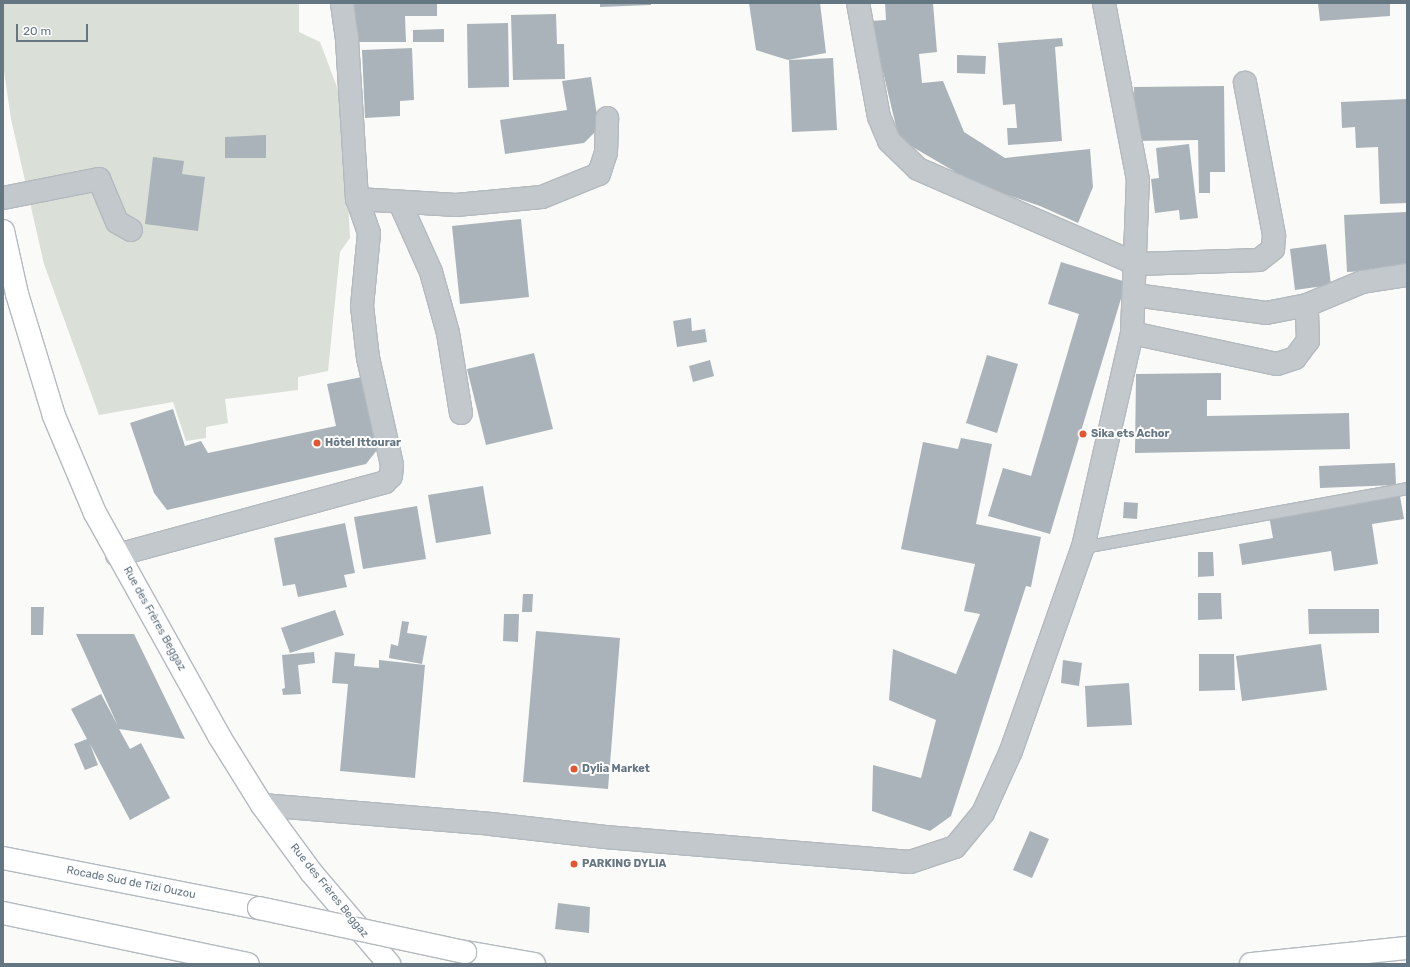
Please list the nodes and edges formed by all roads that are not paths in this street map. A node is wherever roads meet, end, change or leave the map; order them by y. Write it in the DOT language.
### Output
graph roads {
  1 [pos="342,3"];
  2 [pos="858,3"];
  3 [pos="1104,3"];
  4 [pos="1245,83"];
  5 [pos="607,118"];
  6 [pos="3,198"];
  7 [pos="357,199"];
  8 [pos="400,203"];
  9 [pos="131,230"];
  10 [pos="3,231"];
  11 [pos="1137,264"];
  12 [pos="1407,275"];
  13 [pos="1136,295"];
  14 [pos="1307,305"];
  15 [pos="1132,333"];
  16 [pos="461,413"];
  17 [pos="1407,488"];
  18 [pos="1084,547"];
  19 [pos="118,555"];
  20 [pos="262,804"];
  21 [pos="3,858"];
  22 [pos="3,913"];
  23 [pos="1407,948"];
  24 [pos="248,964"];
  25 [pos="389,964"];
  26 [pos="534,964"];
  27 [pos="1251,964"];
  1 -- 7 [label="street"];
  2 -- 11 [label="street"];
  3 -- 11 [label="street"];
  4 -- 11 [label="street"];
  5 -- 8 [label="street"];
  6 -- 9 [label="street"];
  7 -- 8 [label="street"];
  7 -- 19 [label="street"];
  8 -- 16 [label="street"];
  10 -- 19 [label="main road, Rue des Frères Beggaz"];
  11 -- 13 [label="street"];
  12 -- 14 [label="street"];
  13 -- 14 [label="street"];
  13 -- 15 [label="street"];
  14 -- 15 [label="street"];
  15 -- 18 [label="street"];
  17 -- 18 [label="lane"];
  18 -- 20 [label="street"];
  19 -- 20 [label="main road, Rue des Frères Beggaz"];
  20 -- 25 [label="main road, Rue des Frères Beggaz"];
  21 -- 26 [label="main road, Rocade Sud de Tizi Ouzou, bridge"];
  22 -- 24 [label="main road"];
  23 -- 27 [label="main road"];
}
